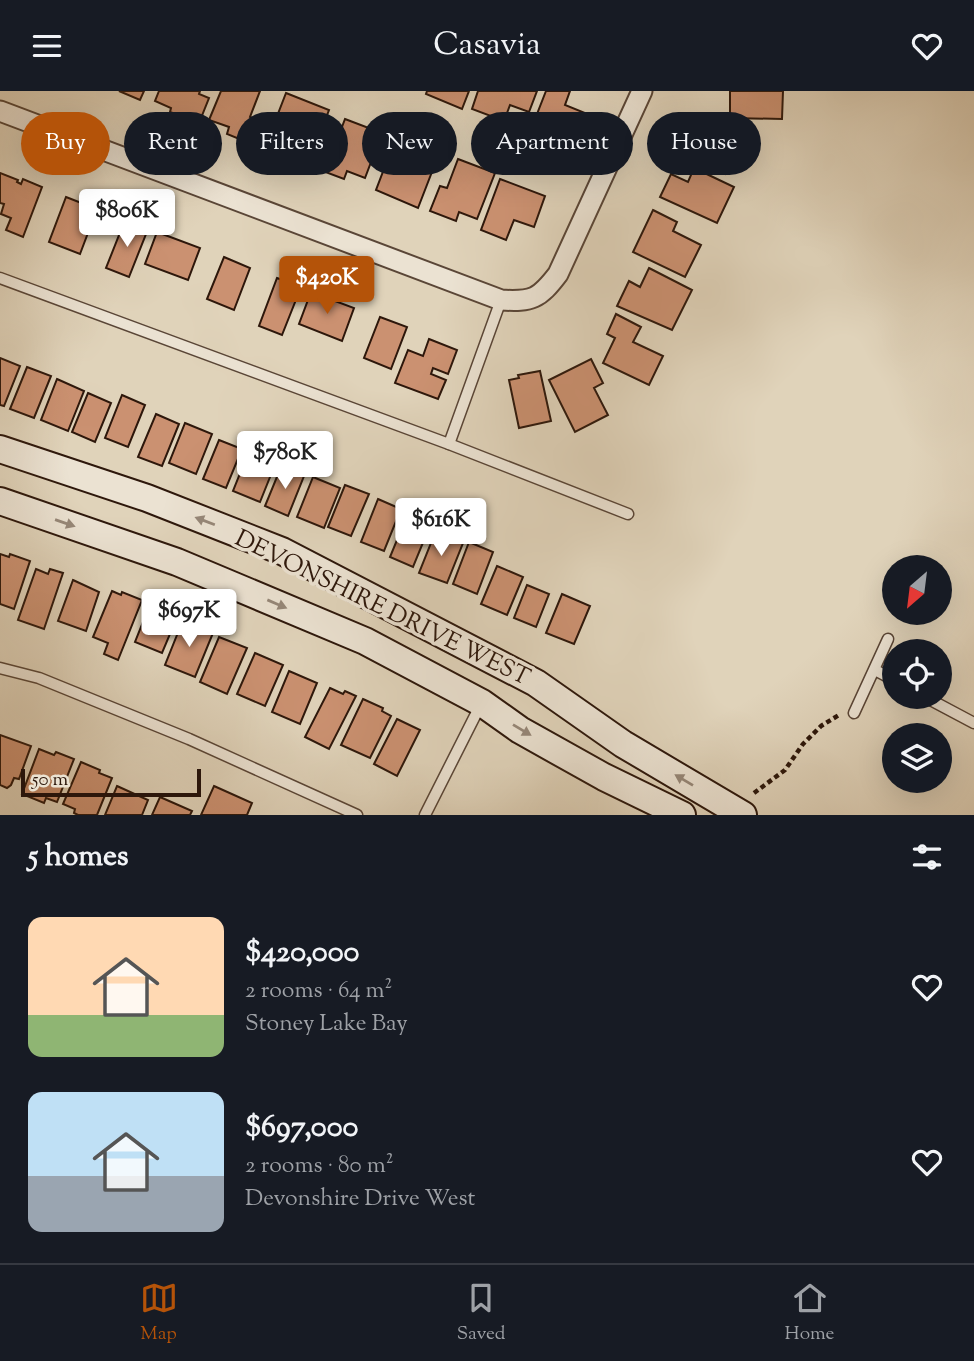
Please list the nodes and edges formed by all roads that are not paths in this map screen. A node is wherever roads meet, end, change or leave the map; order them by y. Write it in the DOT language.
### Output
graph roads {
  1 [pos="642,91"];
  2 [pos="0,111"];
  3 [pos="0,278"];
  4 [pos="501,300"];
  5 [pos="449,444"];
  6 [pos="0,449"];
  7 [pos="0,501"];
  8 [pos="628,514"];
  9 [pos="882,653"];
  10 [pos="0,668"];
  11 [pos="875,670"];
  12 [pos="882,674"];
  13 [pos="482,703"];
  14 [pos="948,709"];
  15 [pos="853,713"];
  16 [pos="974,723"];
  17 [pos="749,804"];
  18 [pos="357,815"];
  19 [pos="425,815"];
  20 [pos="682,815"];
  1 -- 4 [label="street"];
  2 -- 4 [label="street"];
  3 -- 5 [label="lane"];
  4 -- 5 [label="lane"];
  5 -- 8 [label="lane"];
  17 -- 6 [label="street, DEVONSHIRE DRIVE WEST, one-way"];
  7 -- 13 [label="street, DEVONSHIRE DRIVE WEST, one-way"];
  9 -- 11 [label="lane"];
  10 -- 18 [label="lane"];
  11 -- 12 [label="lane"];
  11 -- 15 [label="lane"];
  13 -- 19 [label="lane"];
  13 -- 20 [label="street, DEVONSHIRE DRIVE WEST, one-way"];
  14 -- 16 [label="lane"];
}
